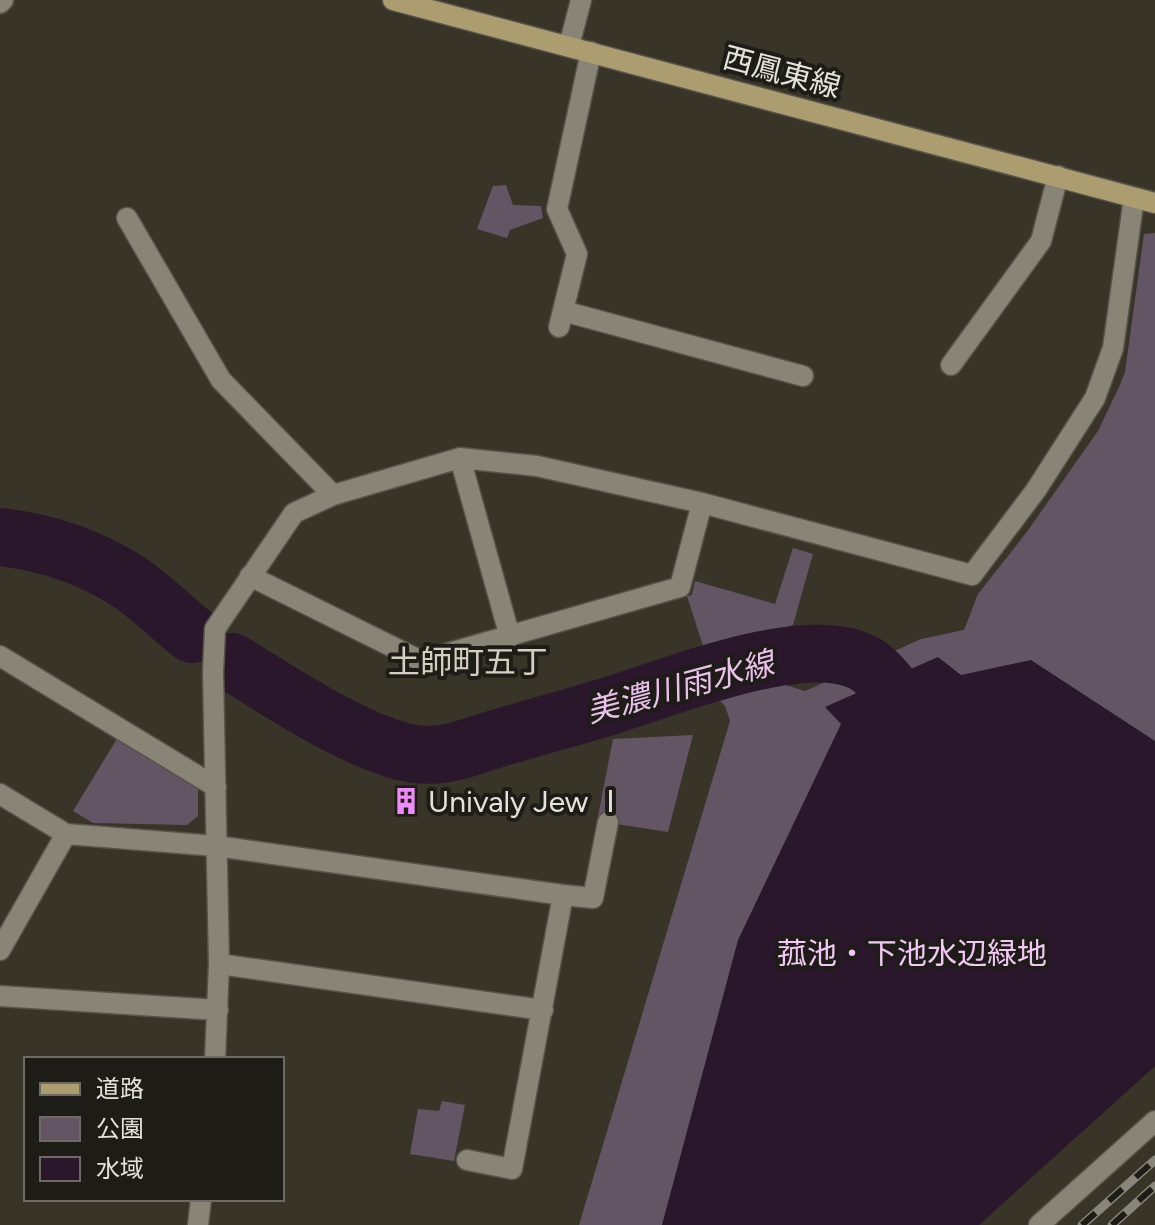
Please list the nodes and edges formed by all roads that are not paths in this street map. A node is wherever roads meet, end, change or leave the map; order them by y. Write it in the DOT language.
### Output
graph roads {
  1 [pos="393,0"];
  2 [pos="581,0"];
  3 [pos="569,46"];
  4 [pos="591,52"];
  5 [pos="1058,176"];
  6 [pos="1134,198"];
  7 [pos="1155,203"];
  8 [pos="127,218"];
  9 [pos="951,365"];
  10 [pos="803,376"];
  11 [pos="460,458"];
  12 [pos="333,495"];
  13 [pos="702,503"];
  14 [pos="250,576"];
  15 [pos="510,637"];
  16 [pos="0,656"];
  17 [pos="216,787"];
  18 [pos="0,794"];
  19 [pos="608,822"];
  20 [pos="66,834"];
  21 [pos="216,846"];
  22 [pos="563,895"];
  23 [pos="0,950"];
  24 [pos="219,964"];
  25 [pos="0,996"];
  26 [pos="218,1010"];
  27 [pos="543,1010"];
  28 [pos="215,1057"];
  29 [pos="1155,1121"];
  30 [pos="467,1160"];
  31 [pos="201,1201"];
  32 [pos="198,1225"];
  33 [pos="1039,1225"];
  1 -- 3 [label="main road, 西鳳東線"];
  2 -- 3 [label="street"];
  3 -- 4 [label="main road, 西鳳東線"];
  4 -- 5 [label="main road, 西鳳東線"];
  4 -- 10 [label="street"];
  5 -- 6 [label="main road, 西鳳東線"];
  5 -- 9 [label="street"];
  6 -- 7 [label="main road, 西鳳東線"];
  6 -- 13 [label="street"];
  8 -- 12 [label="street"];
  11 -- 12 [label="street"];
  11 -- 13 [label="street"];
  11 -- 15 [label="street"];
  12 -- 14 [label="street"];
  13 -- 15 [label="street"];
  14 -- 15 [label="street"];
  14 -- 17 [label="street"];
  16 -- 17 [label="street"];
  17 -- 21 [label="street"];
  18 -- 20 [label="street"];
  19 -- 22 [label="street"];
  20 -- 21 [label="street"];
  20 -- 23 [label="street"];
  21 -- 22 [label="street"];
  21 -- 24 [label="street"];
  22 -- 27 [label="street"];
  24 -- 26 [label="street"];
  24 -- 27 [label="street"];
  25 -- 26 [label="street"];
  26 -- 28 [label="street"];
  27 -- 30 [label="street"];
  29 -- 33 [label="street"];
  31 -- 32 [label="street"];
}
